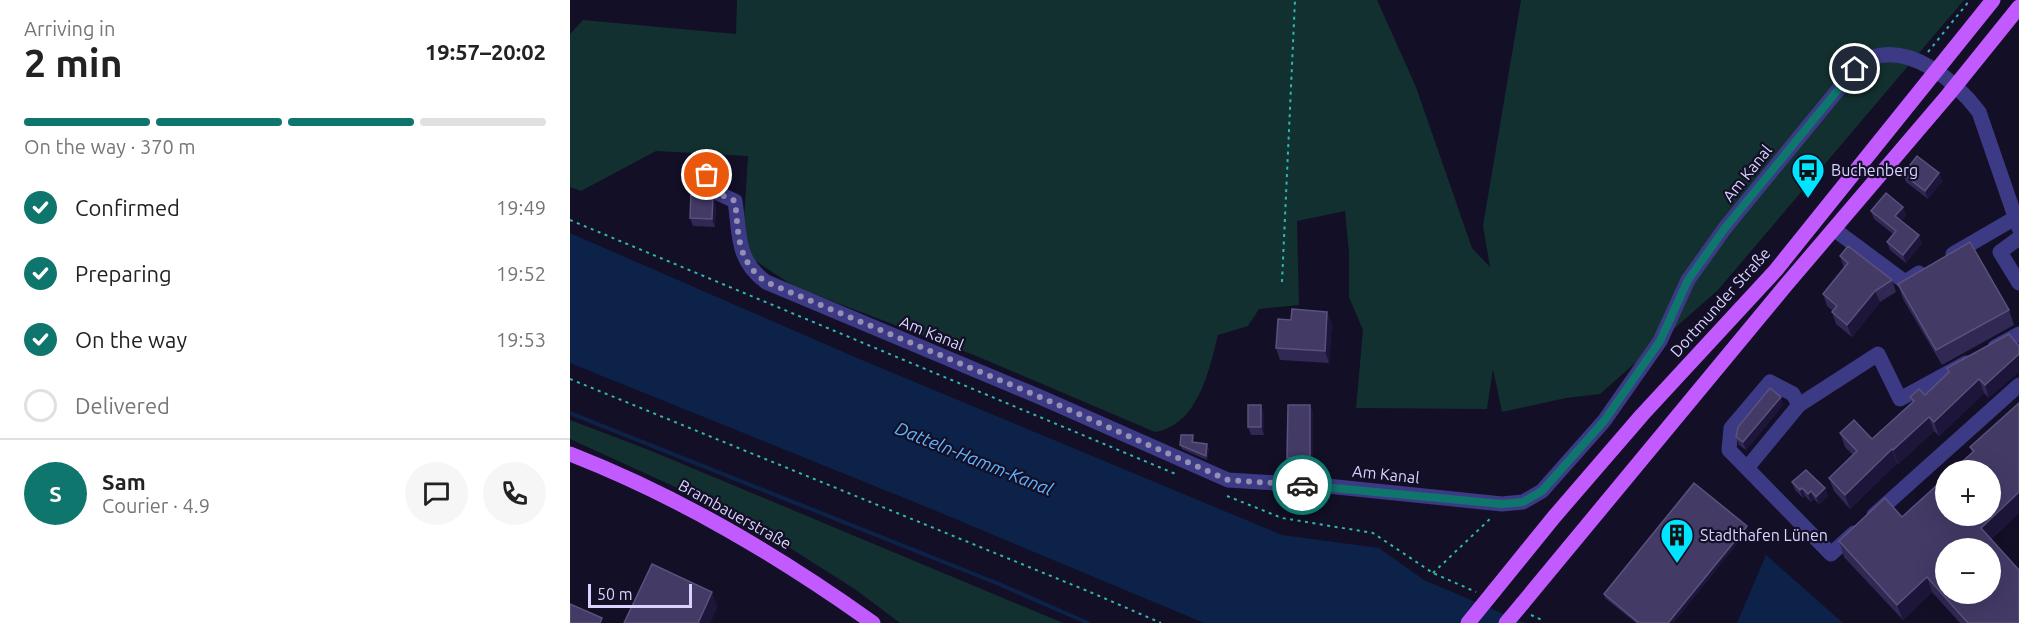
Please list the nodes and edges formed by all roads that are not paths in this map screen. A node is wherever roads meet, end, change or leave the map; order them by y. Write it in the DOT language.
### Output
graph roads {
  1 [pos="1993,0"];
  2 [pos="2019,7"];
  3 [pos="1935,70"];
  4 [pos="1955,85"];
  5 [pos="707,175"];
  6 [pos="2017,223"];
  7 [pos="1835,230"];
  8 [pos="2019,238"];
  9 [pos="2019,283"];
  10 [pos="2019,334"];
  11 [pos="2019,384"];
  12 [pos="1799,405"];
  13 [pos="570,454"];
  14 [pos="1747,468"];
  15 [pos="873,623"];
  16 [pos="1468,623"];
  17 [pos="1506,623"];
  1 -- 3 [label="main road, Dortmunder Straße"];
  2 -- 4 [label="main road"];
  3 -- 4 [label="street, Am Kanal"];
  3 -- 5 [label="street, Am Kanal"];
  3 -- 16 [label="main road, Dortmunder Straße, bridge"];
  4 -- 6 [label="street"];
  4 -- 7 [label="main road"];
  6 -- 7 [label="street"];
  7 -- 17 [label="main road, bridge"];
  8 -- 9 [label="street"];
  10 -- 12 [label="street"];
  11 -- 14 [label="street"];
  12 -- 14 [label="street"];
  12 -- 14 [label="street"];
  13 -- 15 [label="main road, Brambauerstraße"];
}
